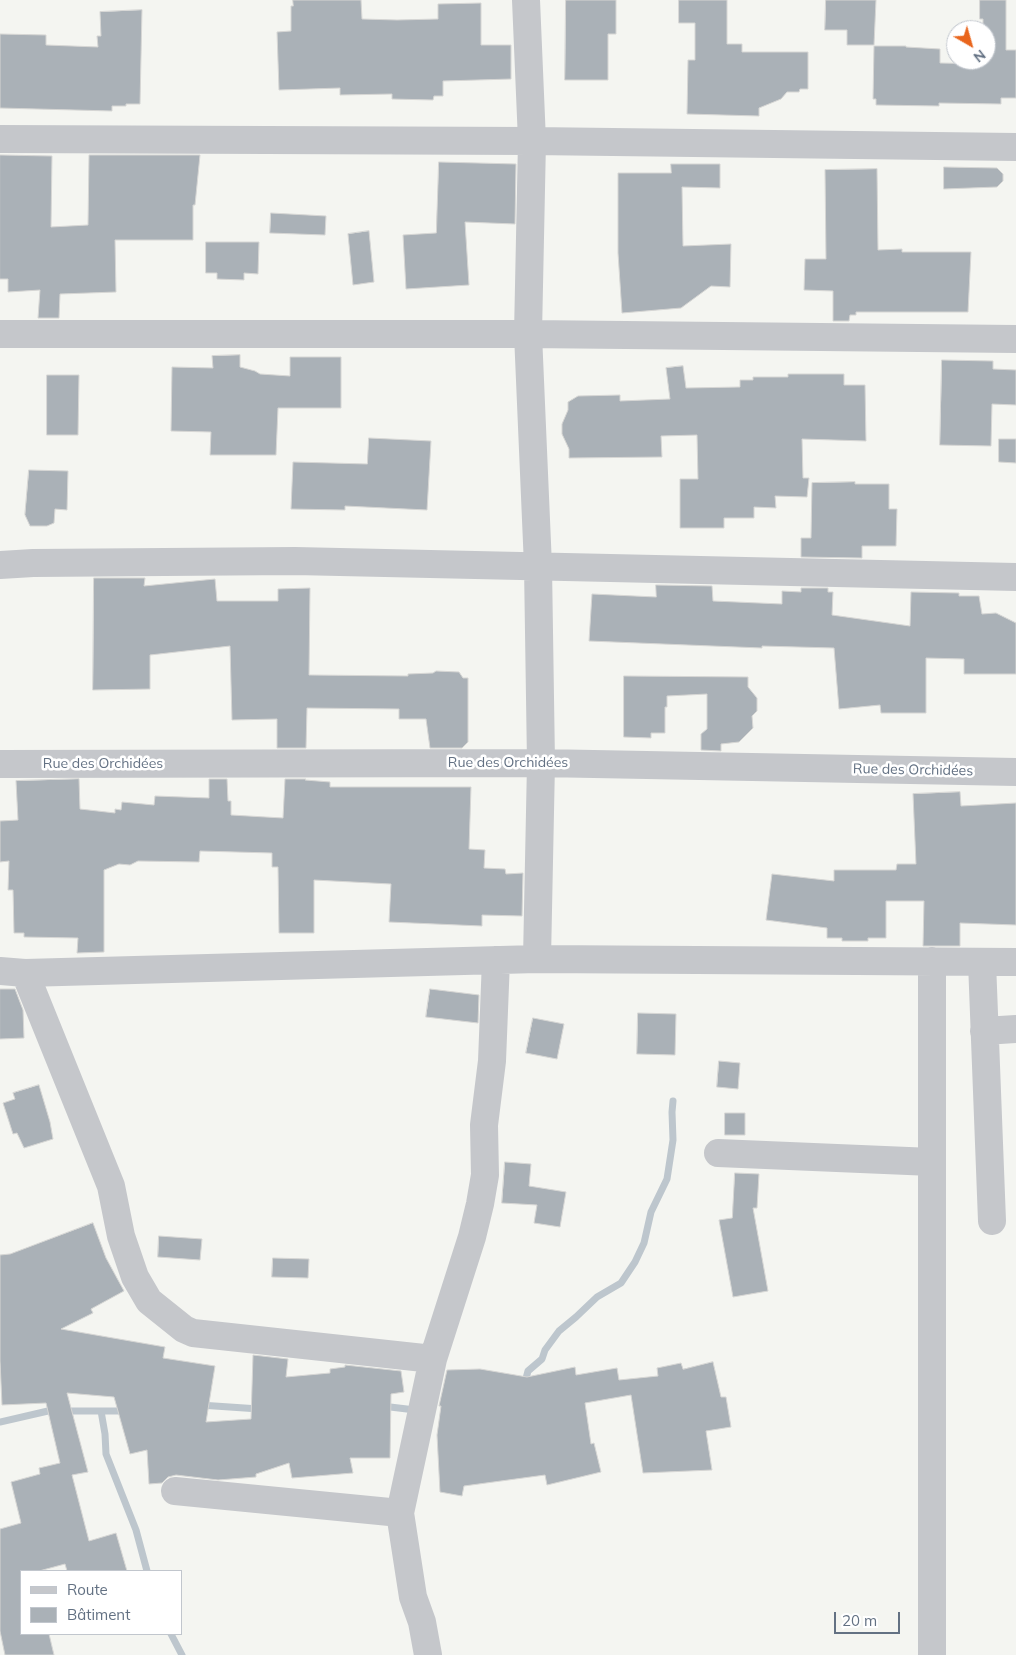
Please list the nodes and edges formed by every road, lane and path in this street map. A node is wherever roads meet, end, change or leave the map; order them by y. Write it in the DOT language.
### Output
graph roads {
  1 [pos="526,0"];
  2 [pos="0,139"];
  3 [pos="532,141"];
  4 [pos="1016,147"];
  5 [pos="0,334"];
  6 [pos="528,334"];
  7 [pos="1016,339"];
  8 [pos="0,565"];
  9 [pos="538,566"];
  10 [pos="1016,577"];
  11 [pos="541,763"];
  12 [pos="0,764"];
  13 [pos="1016,772"];
  14 [pos="537,959"];
  15 [pos="496,960"];
  16 [pos="932,961"];
  17 [pos="982,962"];
  18 [pos="1016,962"];
  19 [pos="12,972"];
  20 [pos="1016,1029"];
  21 [pos="984,1031"];
  22 [pos="718,1153"];
  23 [pos="932,1162"];
  24 [pos="992,1221"];
  25 [pos="433,1358"];
  26 [pos="175,1491"];
  27 [pos="400,1513"];
  28 [pos="428,1655"];
  29 [pos="932,1655"];
  1 -- 3 [label="street"];
  2 -- 3 [label="street"];
  3 -- 4 [label="street"];
  3 -- 6 [label="street"];
  5 -- 6 [label="street"];
  6 -- 7 [label="street"];
  6 -- 9 [label="street"];
  8 -- 9 [label="street"];
  9 -- 10 [label="street"];
  9 -- 11 [label="street"];
  11 -- 12 [label="street, Rue des Orchidées"];
  11 -- 13 [label="street, Rue des Orchidées"];
  11 -- 14 [label="street"];
  14 -- 15 [label="street"];
  14 -- 16 [label="street"];
  15 -- 19 [label="street"];
  15 -- 25 [label="street"];
  16 -- 17 [label="street"];
  16 -- 23 [label="street"];
  17 -- 18 [label="street"];
  17 -- 21 [label="street"];
  19 -- 25 [label="street"];
  20 -- 21 [label="street"];
  21 -- 24 [label="street"];
  22 -- 23 [label="street"];
  23 -- 29 [label="street"];
  25 -- 27 [label="street"];
  26 -- 27 [label="street"];
  27 -- 28 [label="street"];
}
